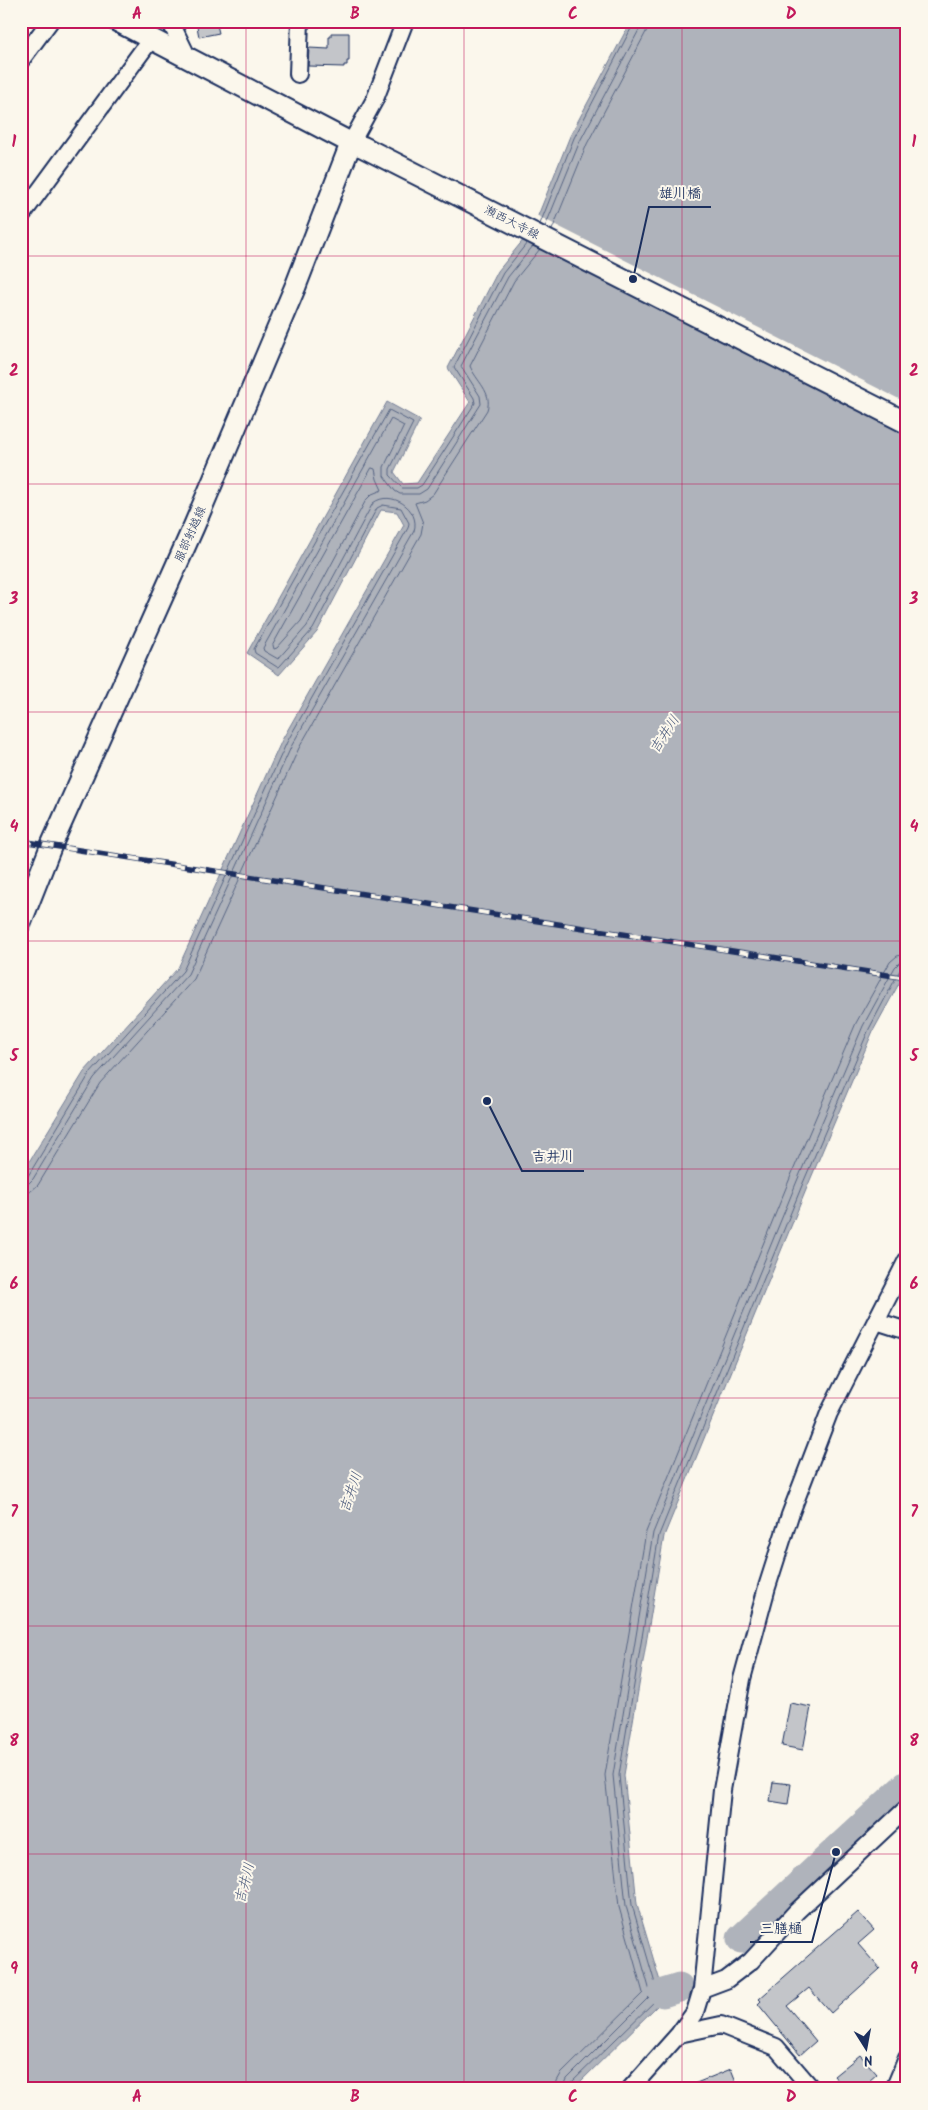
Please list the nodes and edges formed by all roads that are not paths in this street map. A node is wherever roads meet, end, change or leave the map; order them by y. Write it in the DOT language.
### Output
graph roads {
  1 [pos="50,21"];
  2 [pos="117,21"];
  3 [pos="170,21"];
  4 [pos="300,21"];
  5 [pos="405,22"];
  6 [pos="151,39"];
  7 [pos="188,58"];
  8 [pos="21,60"];
  9 [pos="298,74"];
  10 [pos="357,145"];
  11 [pos="21,216"];
  12 [pos="907,423"];
  13 [pos="21,922"];
  14 [pos="907,1260"];
  15 [pos="876,1322"];
  16 [pos="906,1330"];
  17 [pos="907,1808"];
  18 [pos="702,1990"];
  19 [pos="678,2034"];
  20 [pos="907,2058"];
  21 [pos="648,2068"];
  22 [pos="630,2089"];
  23 [pos="644,2089"];
  24 [pos="812,2089"];
  25 [pos="894,2089"];
  1 -- 8 [label="street"];
  2 -- 6 [label="main road, 瀬西大寺線"];
  3 -- 7 [label="street"];
  4 -- 9 [label="street"];
  5 -- 10 [label="street"];
  6 -- 7 [label="main road, 瀬西大寺線"];
  6 -- 11 [label="street"];
  7 -- 10 [label="main road, 瀬西大寺線"];
  10 -- 12 [label="main road, 瀬西大寺線"];
  10 -- 13 [label="main road, 服部射越線"];
  14 -- 15 [label="street"];
  15 -- 16 [label="street"];
  15 -- 18 [label="street"];
  17 -- 18 [label="street"];
  18 -- 19 [label="street"];
  19 -- 21 [label="street"];
  19 -- 24 [label="street"];
  20 -- 25 [label="street"];
  21 -- 22 [label="street"];
  21 -- 23 [label="street"];
}
